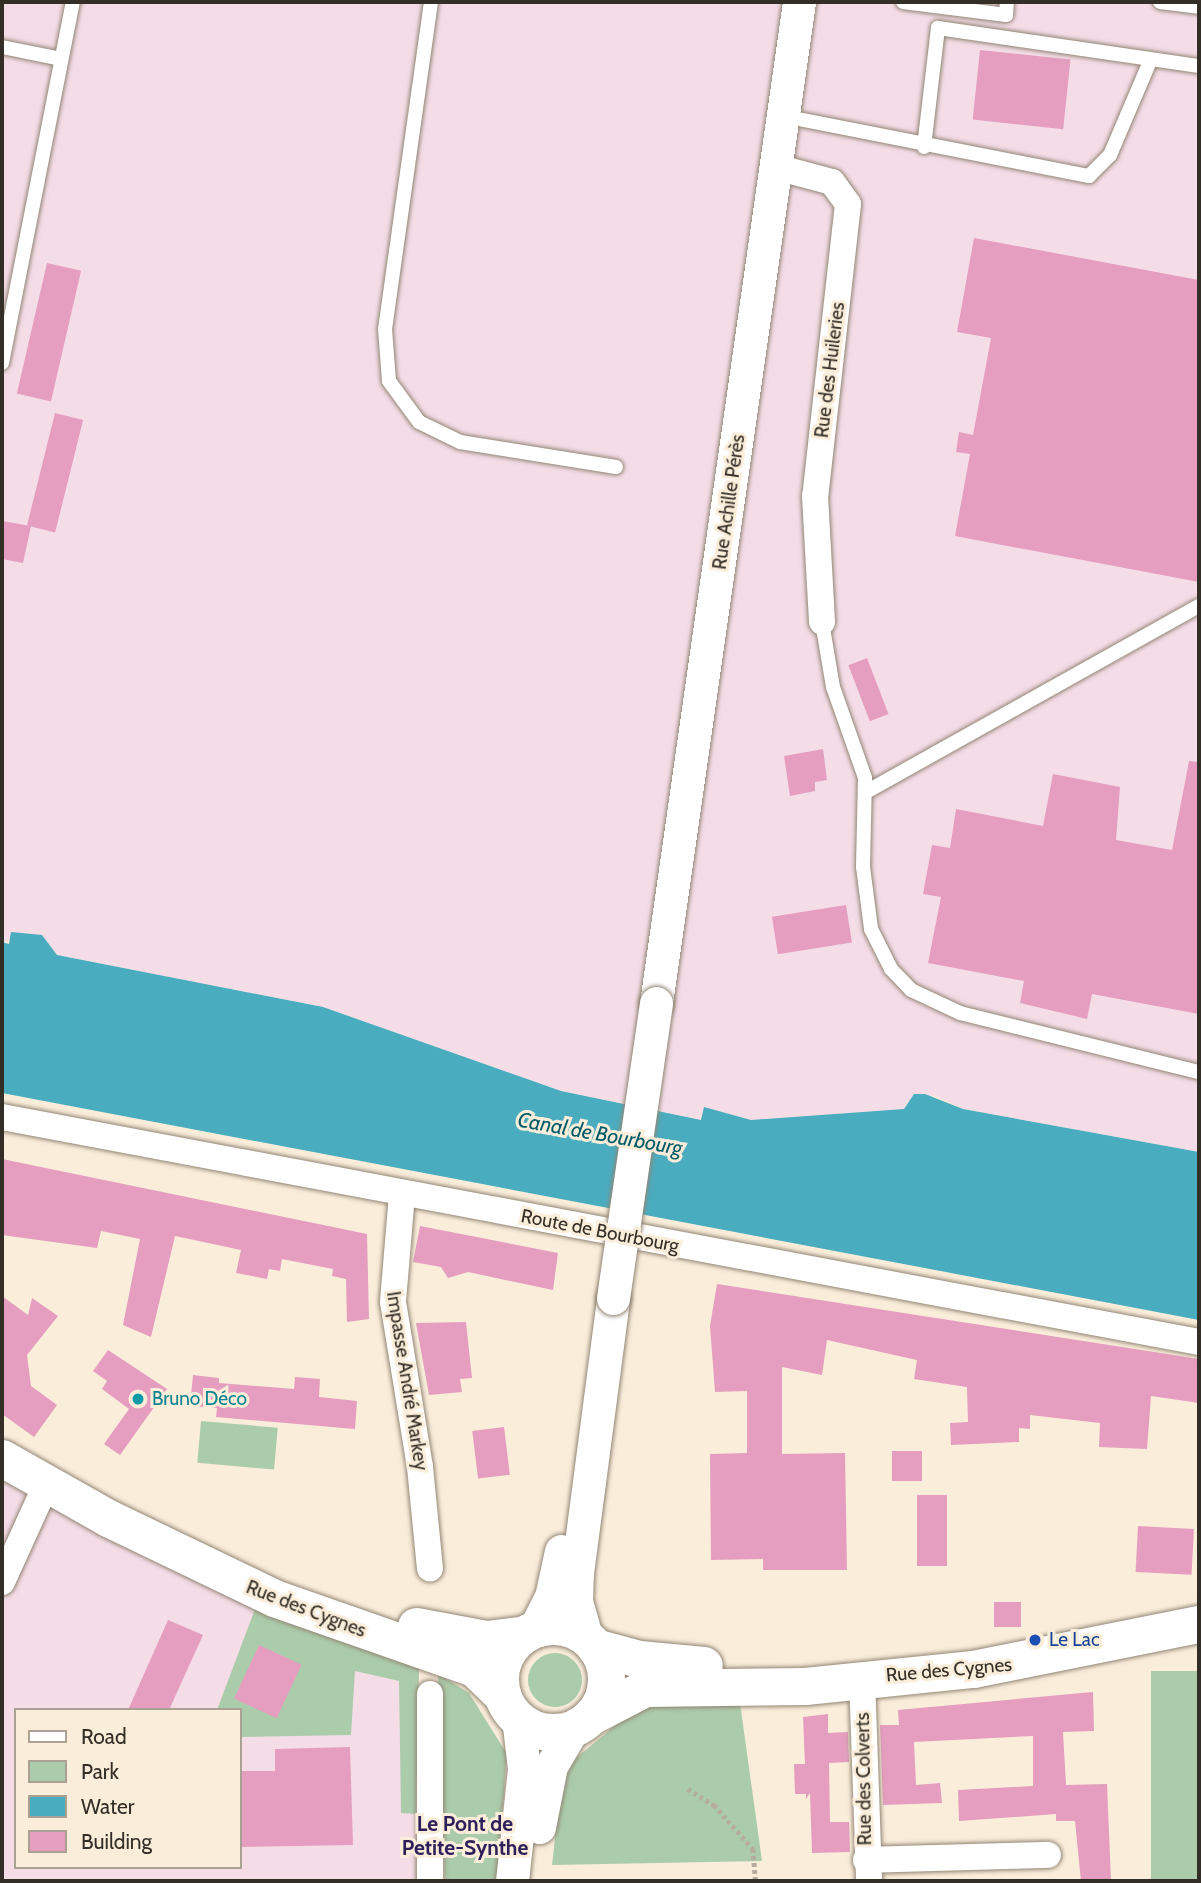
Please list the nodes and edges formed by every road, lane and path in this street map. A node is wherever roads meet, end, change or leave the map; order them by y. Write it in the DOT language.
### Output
graph roads {
  1 [pos="72,2"];
  2 [pos="431,2"];
  3 [pos="799,2"];
  4 [pos="903,2"];
  5 [pos="1007,2"];
  6 [pos="1160,2"];
  7 [pos="1199,7"];
  8 [pos="2,47"];
  9 [pos="61,59"];
  10 [pos="1152,59"];
  11 [pos="1199,66"];
  12 [pos="783,116"];
  13 [pos="924,147"];
  14 [pos="776,167"];
  15 [pos="2,363"];
  16 [pos="616,467"];
  17 [pos="1199,606"];
  18 [pos="822,622"];
  19 [pos="866,792"];
  20 [pos="1199,1072"];
  21 [pos="2,1117"];
  22 [pos="402,1194"];
  23 [pos="613,1298"];
  24 [pos="1199,1342"];
  25 [pos="2,1458"];
  26 [pos="46,1485"];
  27 [pos="108,1518"];
  28 [pos="430,1569"];
  29 [pos="2,1582"];
  30 [pos="1199,1624"];
  31 [pos="529,1632"];
  32 [pos="591,1643"];
  33 [pos="862,1677"];
  34 [pos="430,1694"];
  35 [pos="510,1707"];
  36 [pos="582,1722"];
  37 [pos="688,1789"];
  38 [pos="1048,1855"];
  39 [pos="867,1871"];
  40 [pos="430,1881"];
  41 [pos="512,1881"];
  42 [pos="531,1881"];
  43 [pos="756,1881"];
  1 -- 9 [label="lane"];
  2 -- 16 [label="lane"];
  3 -- 12 [label="street, Rue Achille Pérès"];
  4 -- 5 [label="lane"];
  6 -- 7 [label="lane"];
  8 -- 9 [label="lane"];
  9 -- 15 [label="lane"];
  10 -- 11 [label="lane"];
  10 -- 13 [label="lane"];
  10 -- 13 [label="lane"];
  12 -- 13 [label="lane"];
  12 -- 14 [label="street, Rue Achille Pérès"];
  14 -- 18 [label="street, Rue des Huileries"];
  14 -- 23 [label="street, Rue Achille Pérès, bridge"];
  17 -- 19 [label="lane"];
  18 -- 19 [label="lane"];
  19 -- 20 [label="lane"];
  21 -- 22 [label="street, Route de Bourbourg"];
  22 -- 24 [label="street, Route de Bourbourg"];
  22 -- 28 [label="street, Impasse André Markey"];
  23 -- 31 [label="street"];
  23 -- 32 [label="street"];
  25 -- 26 [label="main road, Rue des Cygnes"];
  26 -- 27 [label="main road, Rue des Cygnes"];
  26 -- 29 [label="street"];
  27 -- 31 [label="main road, Rue des Cygnes"];
  27 -- 35 [label="main road, Rue des Cygnes"];
  30 -- 33 [label="main road, Rue des Cygnes"];
  31 -- 32 [label="main road"];
  31 -- 35 [label="main road"];
  32 -- 33 [label="main road, Rue des Cygnes"];
  32 -- 36 [label="main road"];
  33 -- 36 [label="main road, Rue des Cygnes"];
  33 -- 39 [label="street, Rue des Colverts"];
  34 -- 40 [label="street"];
  35 -- 36 [label="main road"];
  35 -- 41 [label="street"];
  36 -- 42 [label="street"];
  37 -- 43 [label="path"];
  38 -- 39 [label="street"];
}
